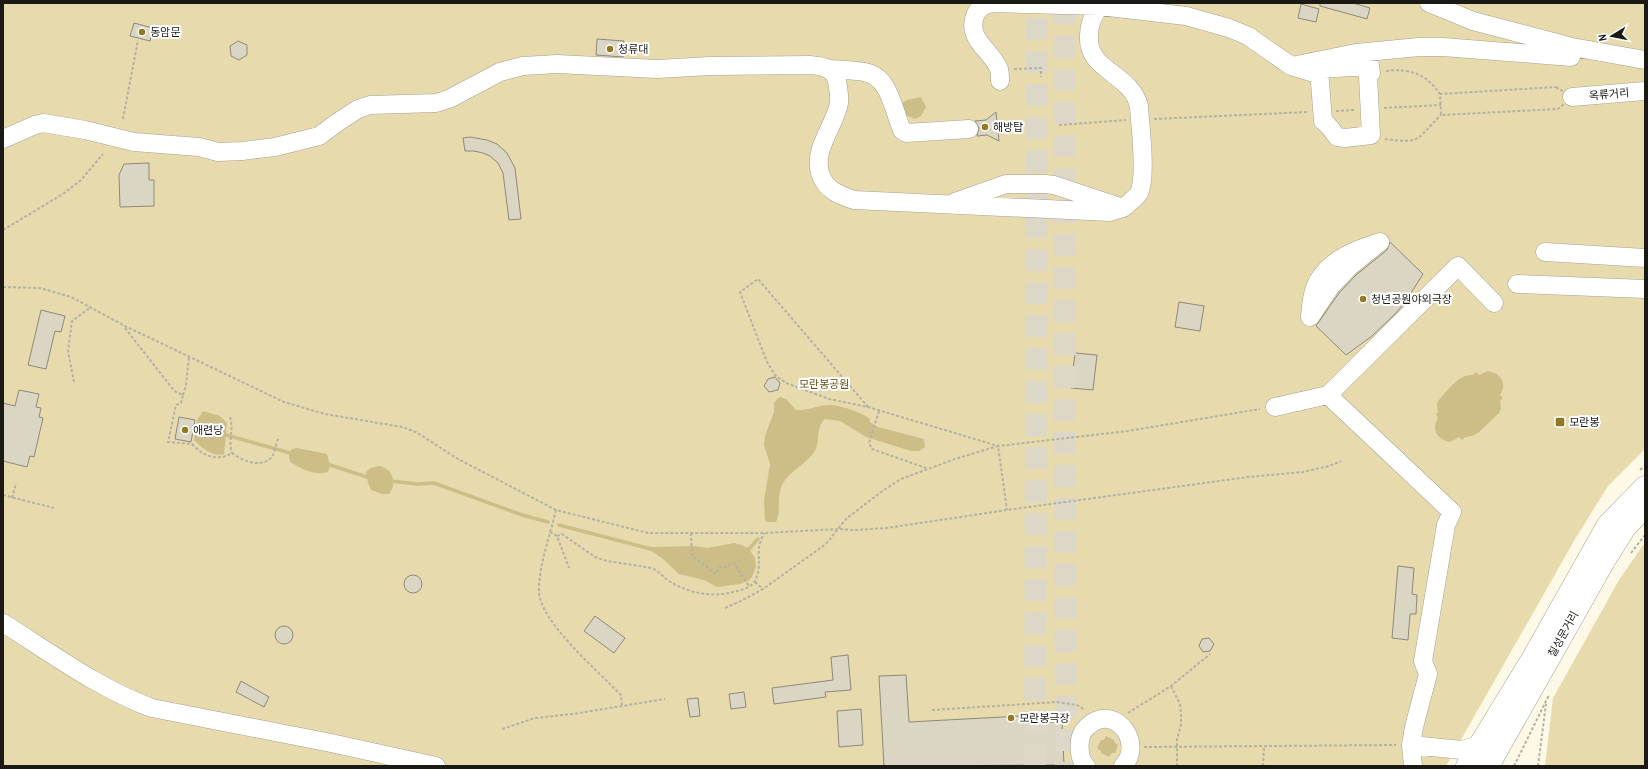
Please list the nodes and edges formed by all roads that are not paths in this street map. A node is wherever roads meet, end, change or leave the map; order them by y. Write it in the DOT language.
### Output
graph roads {
  1 [pos="1429,3"];
  2 [pos="1100,6"];
  3 [pos="1571,57"];
  4 [pos="1645,60"];
  5 [pos="1291,66"];
  6 [pos="830,69"];
  7 [pos="999,75"];
  8 [pos="1320,75"];
  9 [pos="1645,91"];
  10 [pos="1572,97"];
  11 [pos="969,129"];
  12 [pos="3,139"];
  13 [pos="948,205"];
  14 [pos="1123,208"];
  15 [pos="1544,252"];
  16 [pos="1645,258"];
  17 [pos="1517,284"];
  18 [pos="1645,289"];
  19 [pos="1494,303"];
  20 [pos="1328,395"];
  21 [pos="1275,406"];
  22 [pos="1645,487"];
  23 [pos="1645,508"];
  24 [pos="3,623"];
  25 [pos="1411,745"];
  26 [pos="1479,746"];
  27 [pos="436,766"];
  28 [pos="1086,766"];
  29 [pos="1123,766"];
  30 [pos="1413,766"];
  31 [pos="1467,766"];
  32 [pos="1488,766"];
  1 -- 4 [label="street"];
  2 -- 5 [label="street"];
  2 -- 7 [label="street"];
  2 -- 14 [label="street"];
  3 -- 5 [label="street"];
  5 -- 8 [label="street"];
  6 -- 11 [label="street"];
  6 -- 12 [label="street"];
  6 -- 13 [label="street"];
  8 -- 8 [label="street"];
  9 -- 10 [label="street, 옥류거리"];
  13 -- 14 [label="street"];
  13 -- 14 [label="street"];
  15 -- 16 [label="street"];
  17 -- 18 [label="street"];
  19 -- 20 [label="street"];
  20 -- 21 [label="street"];
  20 -- 25 [label="street"];
  22 -- 26 [label="main road, 칠성문거리"];
  23 -- 32 [label="main road, 칠성문거리"];
  24 -- 27 [label="street"];
  25 -- 26 [label="street"];
  25 -- 30 [label="street"];
  26 -- 31 [label="main road"];
  28 -- 29 [label="street"];
}
